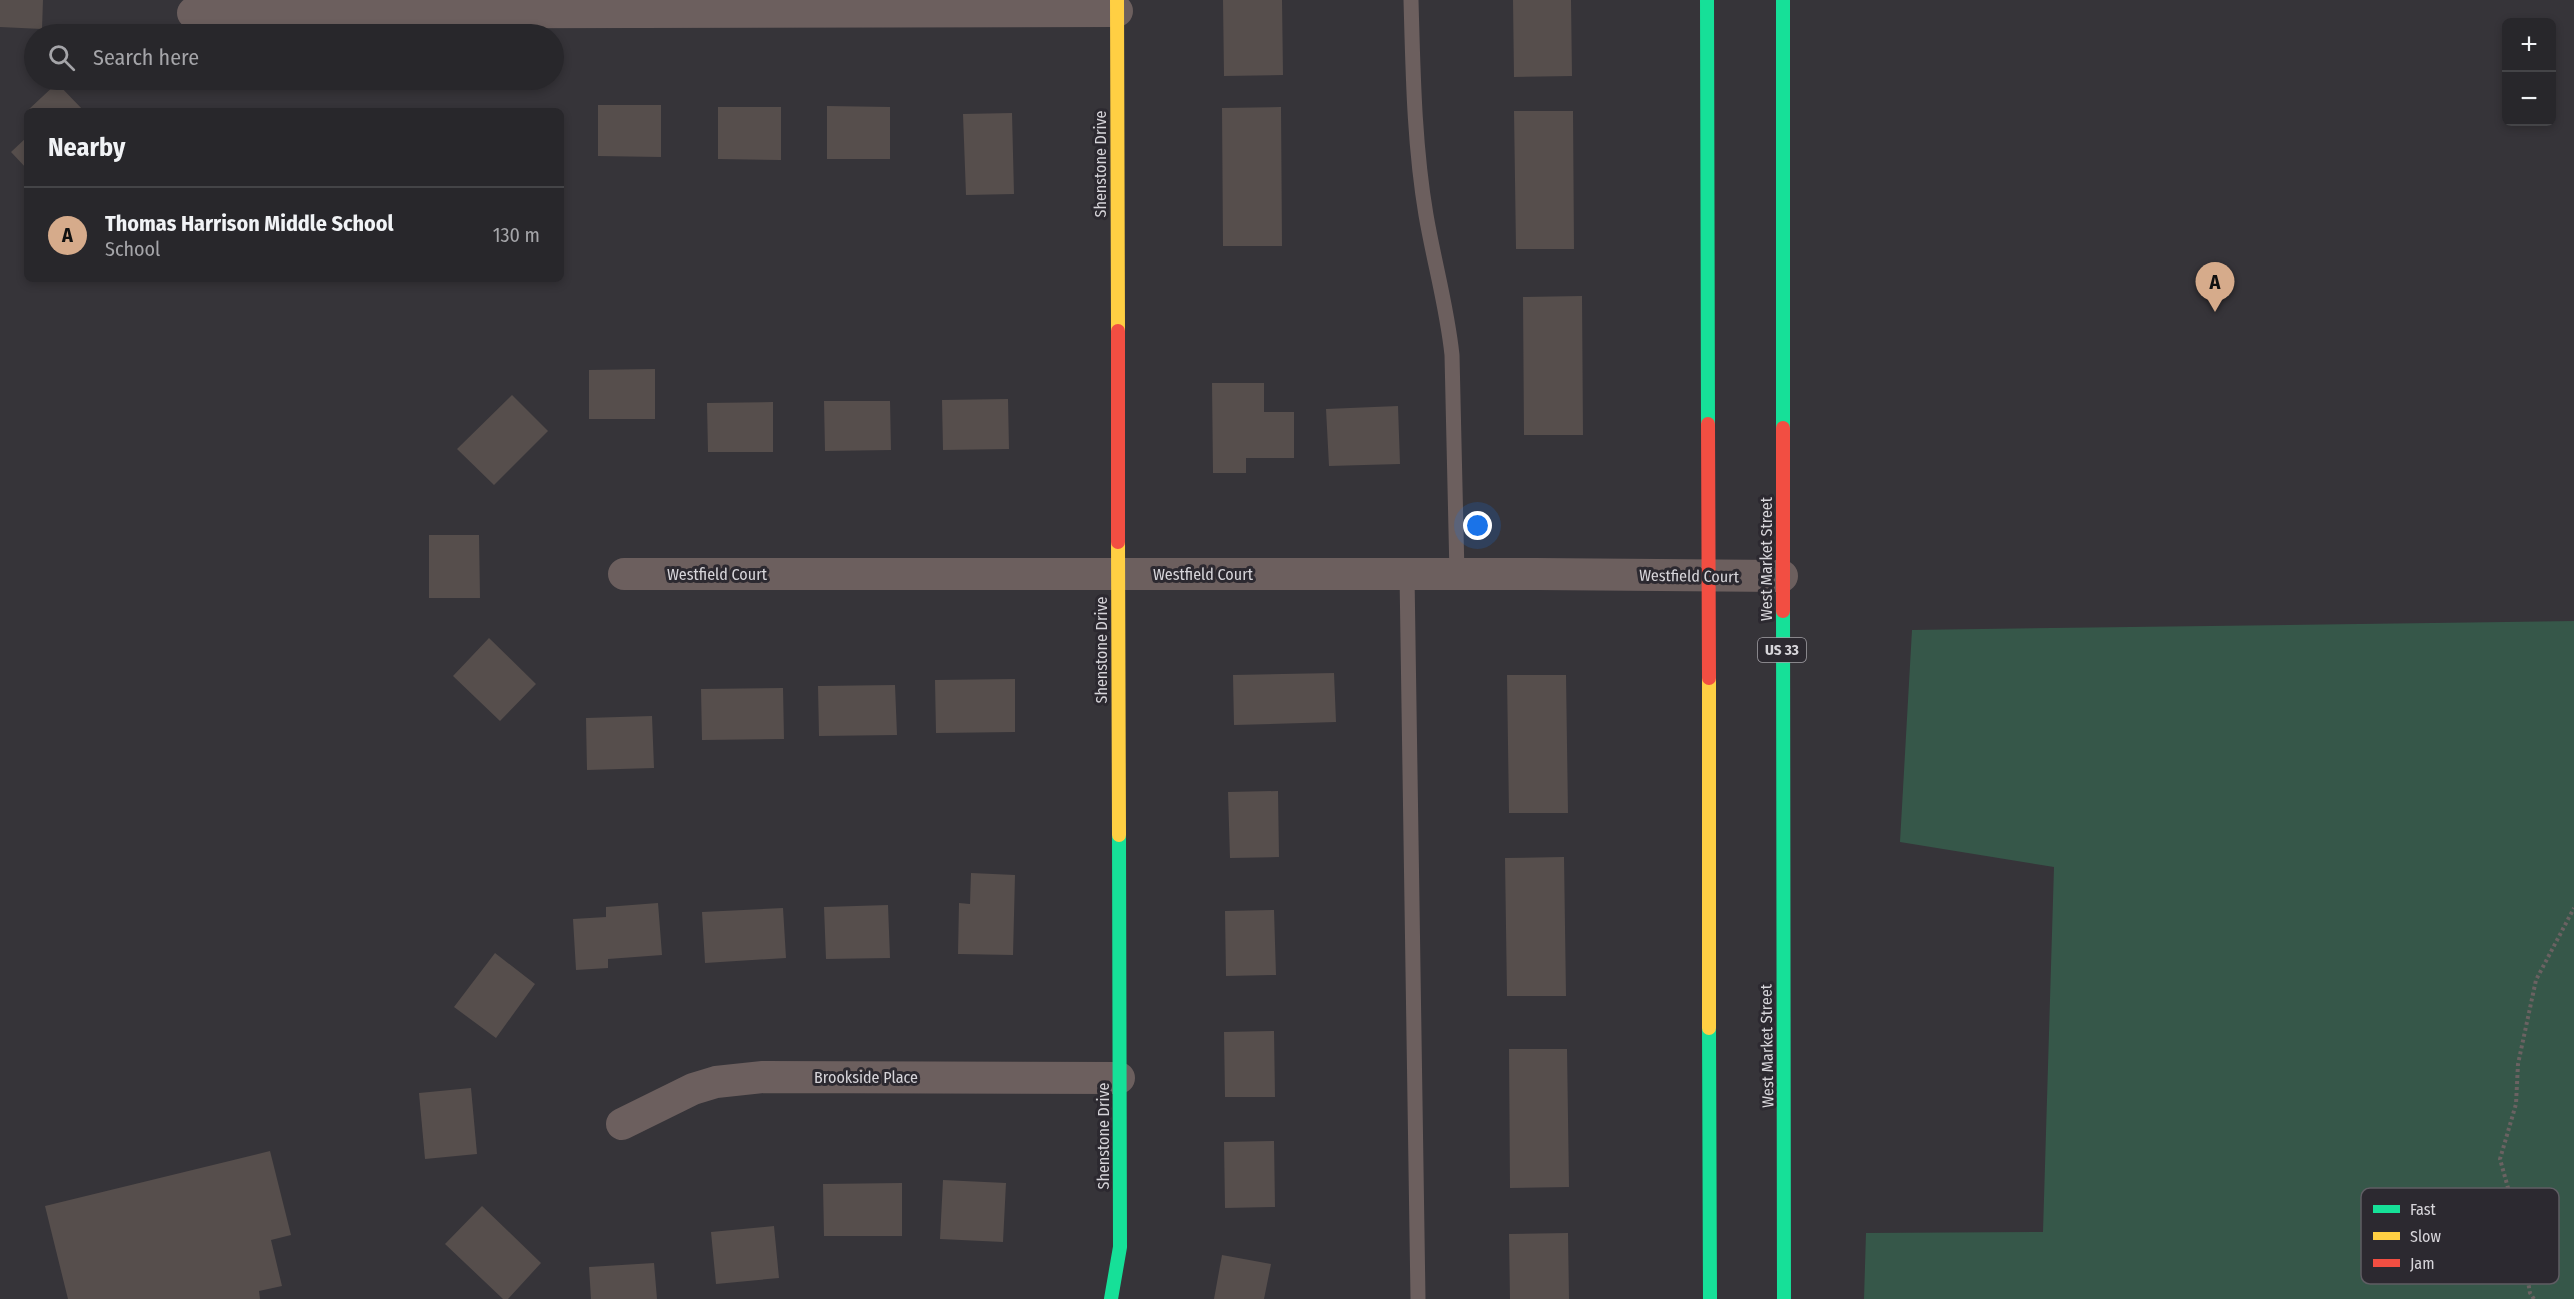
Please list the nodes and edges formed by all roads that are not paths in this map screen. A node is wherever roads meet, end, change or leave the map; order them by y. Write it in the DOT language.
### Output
graph roads {
  1 [pos="1411,0"];
  2 [pos="1707,0"];
  3 [pos="1783,0"];
  4 [pos="1117,5"];
  5 [pos="193,14"];
  6 [pos="1118,573"];
  7 [pos="624,574"];
  8 [pos="1407,574"];
  9 [pos="1457,574"];
  10 [pos="1782,576"];
  11 [pos="1707,577"];
  12 [pos="1119,1078"];
  13 [pos="622,1124"];
  14 [pos="1111,1299"];
  15 [pos="1418,1299"];
  16 [pos="1710,1299"];
  17 [pos="1784,1299"];
  1 -- 9 [label="lane"];
  2 -- 11 [label="main road"];
  3 -- 10 [label="main road, West Market Street / US 33"];
  4 -- 5 [label="street"];
  4 -- 6 [label="main road, Shenstone Drive"];
  6 -- 7 [label="street, Westfield Court"];
  6 -- 8 [label="street, Westfield Court"];
  6 -- 12 [label="main road, Shenstone Drive"];
  8 -- 9 [label="street, Westfield Court"];
  8 -- 15 [label="lane"];
  9 -- 11 [label="street, Westfield Court"];
  10 -- 11 [label="street, Westfield Court"];
  10 -- 17 [label="main road, West Market Street / US 33"];
  11 -- 16 [label="main road"];
  12 -- 13 [label="street, Brookside Place"];
  12 -- 14 [label="main road, Shenstone Drive"];
}
